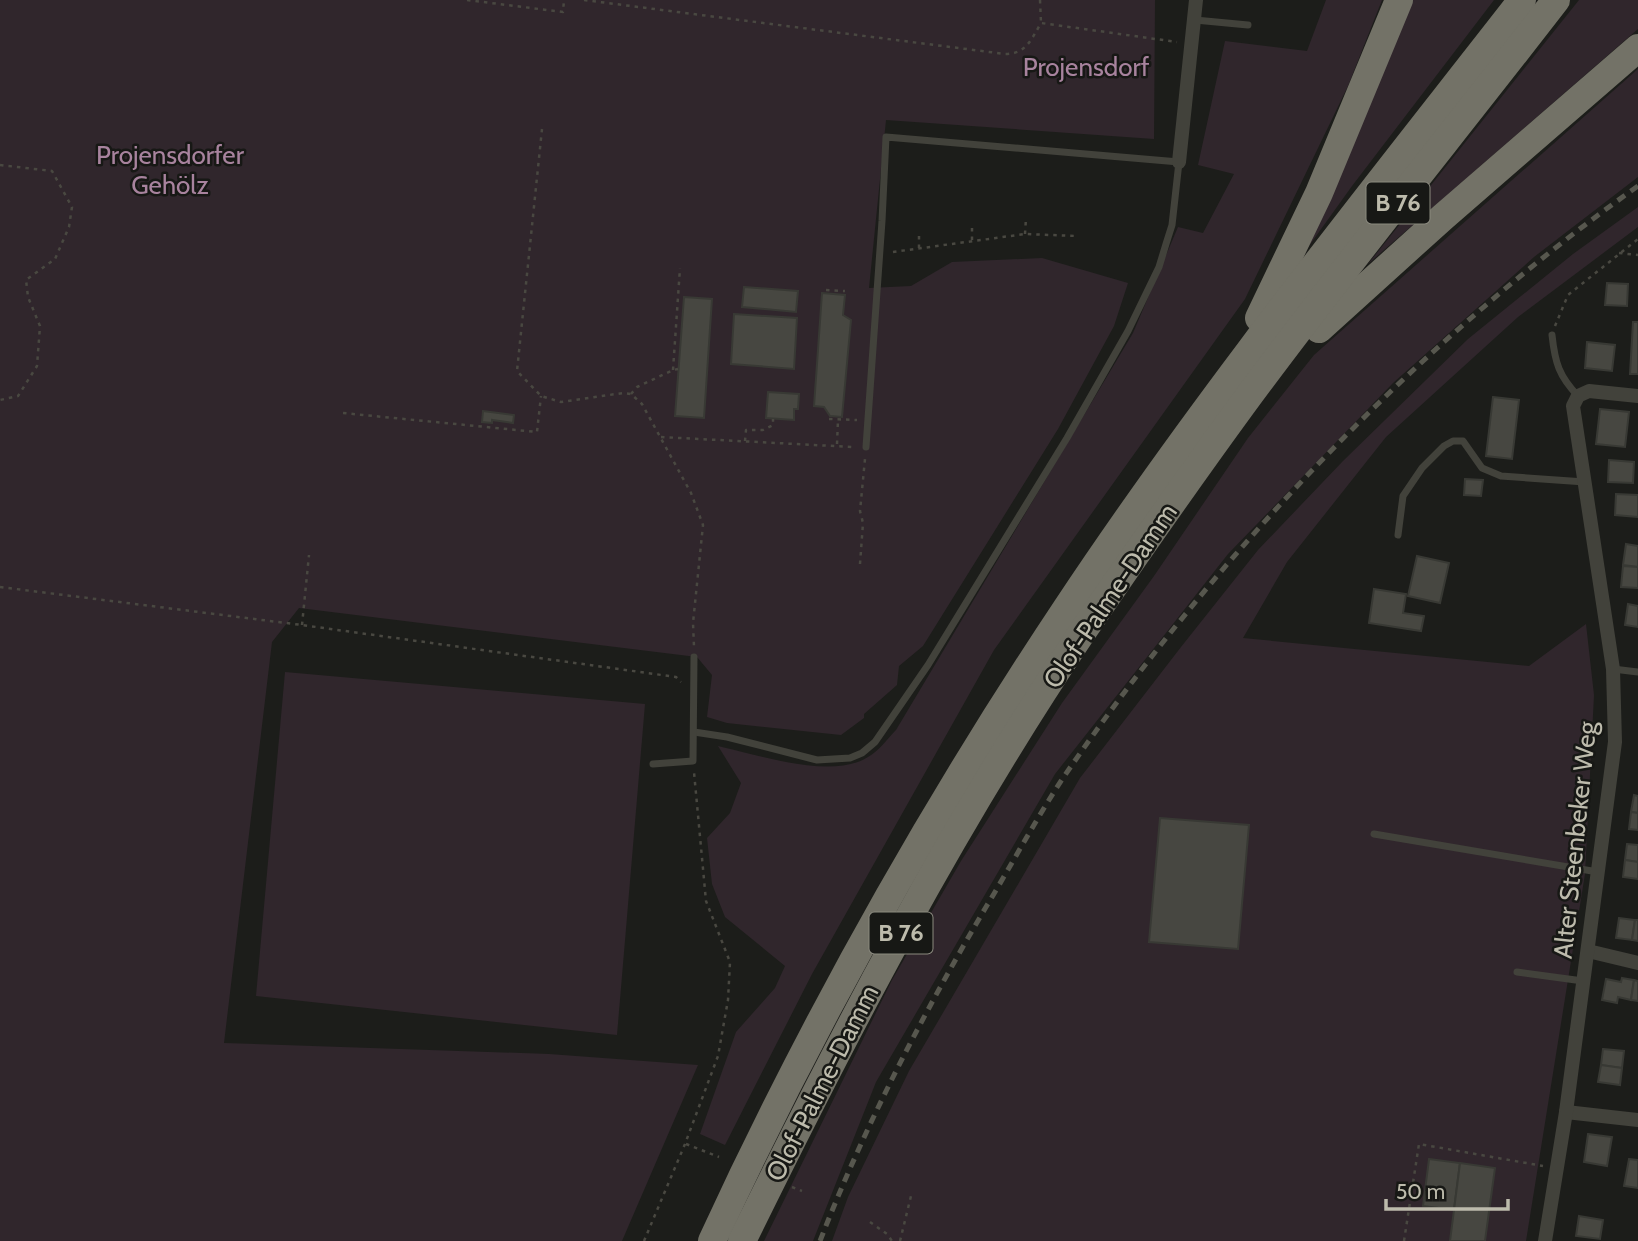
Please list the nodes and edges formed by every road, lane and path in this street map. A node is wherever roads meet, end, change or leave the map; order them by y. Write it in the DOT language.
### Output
graph roads {
  1 [pos="467,0"];
  2 [pos="564,0"];
  3 [pos="584,0"];
  4 [pos="1040,0"];
  5 [pos="1196,0"];
  6 [pos="1399,0"];
  7 [pos="1522,0"];
  8 [pos="1556,0"];
  9 [pos="1194,20"];
  10 [pos="1041,23"];
  11 [pos="1248,25"];
  12 [pos="1191,43"];
  13 [pos="1638,48"];
  14 [pos="542,129"];
  15 [pos="1179,162"];
  16 [pos="0,165"];
  17 [pos="1026,218"];
  18 [pos="972,228"];
  19 [pos="1025,234"];
  20 [pos="919,235"];
  21 [pos="1077,236"];
  22 [pos="1638,239"];
  23 [pos="972,240"];
  24 [pos="919,248"];
  25 [pos="1619,253"];
  26 [pos="879,254"];
  27 [pos="1638,255"];
  28 [pos="680,268"];
  29 [pos="826,290"];
  30 [pos="845,291"];
  31 [pos="1552,335"];
  32 [pos="678,369"];
  33 [pos="673,370"];
  34 [pos="1223,386"];
  35 [pos="631,394"];
  36 [pos="541,396"];
  37 [pos="1578,396"];
  38 [pos="1638,397"];
  39 [pos="0,400"];
  40 [pos="1240,408"];
  41 [pos="343,413"];
  42 [pos="774,419"];
  43 [pos="829,419"];
  44 [pos="838,419"];
  45 [pos="868,421"];
  46 [pos="660,437"];
  47 [pos="745,441"];
  48 [pos="836,446"];
  49 [pos="866,447"];
  50 [pos="1585,482"];
  51 [pos="1398,535"];
  52 [pos="309,555"];
  53 [pos="860,564"];
  54 [pos="0,587"];
  55 [pos="302,625"];
  56 [pos="694,657"];
  57 [pos="1613,669"];
  58 [pos="1638,672"];
  59 [pos="694,694"];
  60 [pos="694,732"];
  61 [pos="693,761"];
  62 [pos="653,764"];
  63 [pos="1374,834"];
  64 [pos="1598,872"];
  65 [pos="1588,951"];
  66 [pos="1638,962"];
  67 [pos="1517,972"];
  68 [pos="1584,982"];
  69 [pos="1566,1112"];
  70 [pos="1638,1120"];
  71 [pos="685,1144"];
  72 [pos="719,1157"];
  73 [pos="1556,1169"];
  74 [pos="788,1186"];
  75 [pos="802,1191"];
  76 [pos="911,1196"];
  77 [pos="870,1222"];
  78 [pos="644,1241"];
  79 [pos="712,1241"];
  80 [pos="742,1241"];
  81 [pos="892,1241"];
  82 [pos="900,1241"];
  83 [pos="1404,1241"];
  84 [pos="1545,1241"];
  1 -- 2 [label="path"];
  3 -- 10 [label="path"];
  4 -- 10 [label="path"];
  5 -- 9 [label="street"];
  6 -- 34 [label="highway"];
  7 -- 34 [label="highway, Olof-Palme-Damm / B 76"];
  8 -- 40 [label="highway, Olof-Palme-Damm / B 76"];
  9 -- 11 [label="lane"];
  9 -- 12 [label="street"];
  10 -- 12 [label="path"];
  12 -- 15 [label="street"];
  13 -- 40 [label="highway"];
  14 -- 36 [label="path"];
  15 -- 26 [label="lane"];
  15 -- 60 [label="lane"];
  16 -- 39 [label="path"];
  17 -- 19 [label="path"];
  18 -- 23 [label="path"];
  19 -- 21 [label="path"];
  19 -- 23 [label="path"];
  20 -- 24 [label="path"];
  22 -- 25 [label="path"];
  23 -- 24 [label="path"];
  24 -- 26 [label="path"];
  25 -- 27 [label="path"];
  25 -- 31 [label="path"];
  26 -- 45 [label="lane"];
  28 -- 33 [label="path"];
  29 -- 30 [label="path"];
  31 -- 37 [label="lane"];
  32 -- 33 [label="path"];
  33 -- 35 [label="path"];
  34 -- 79 [label="highway, Olof-Palme-Damm / B 76"];
  35 -- 36 [label="path"];
  35 -- 46 [label="path"];
  36 -- 41 [label="path"];
  37 -- 38 [label="street"];
  37 -- 50 [label="street, Alter Steenbeker Weg"];
  40 -- 80 [label="highway, Olof-Palme-Damm / B 76"];
  42 -- 47 [label="path"];
  43 -- 44 [label="path"];
  44 -- 45 [label="path"];
  44 -- 48 [label="path"];
  45 -- 49 [label="lane"];
  46 -- 47 [label="path"];
  46 -- 56 [label="path"];
  47 -- 48 [label="path"];
  48 -- 49 [label="path"];
  49 -- 53 [label="path"];
  50 -- 51 [label="lane"];
  50 -- 57 [label="street, Alter Steenbeker Weg"];
  52 -- 55 [label="path"];
  54 -- 55 [label="path"];
  55 -- 59 [label="path"];
  56 -- 59 [label="lane"];
  57 -- 58 [label="lane"];
  57 -- 64 [label="street, Alter Steenbeker Weg"];
  59 -- 60 [label="lane"];
  60 -- 61 [label="lane"];
  61 -- 62 [label="lane"];
  61 -- 71 [label="path"];
  63 -- 64 [label="lane"];
  64 -- 65 [label="street, Alter Steenbeker Weg"];
  65 -- 66 [label="street"];
  65 -- 68 [label="street, Alter Steenbeker Weg"];
  67 -- 68 [label="lane"];
  68 -- 69 [label="street, Alter Steenbeker Weg"];
  69 -- 70 [label="street"];
  69 -- 73 [label="street, Alter Steenbeker Weg"];
  71 -- 72 [label="path"];
  71 -- 78 [label="path"];
  73 -- 83 [label="path"];
  73 -- 84 [label="street, Alter Steenbeker Weg"];
  74 -- 75 [label="path"];
  76 -- 82 [label="path"];
  77 -- 81 [label="path"];
}
